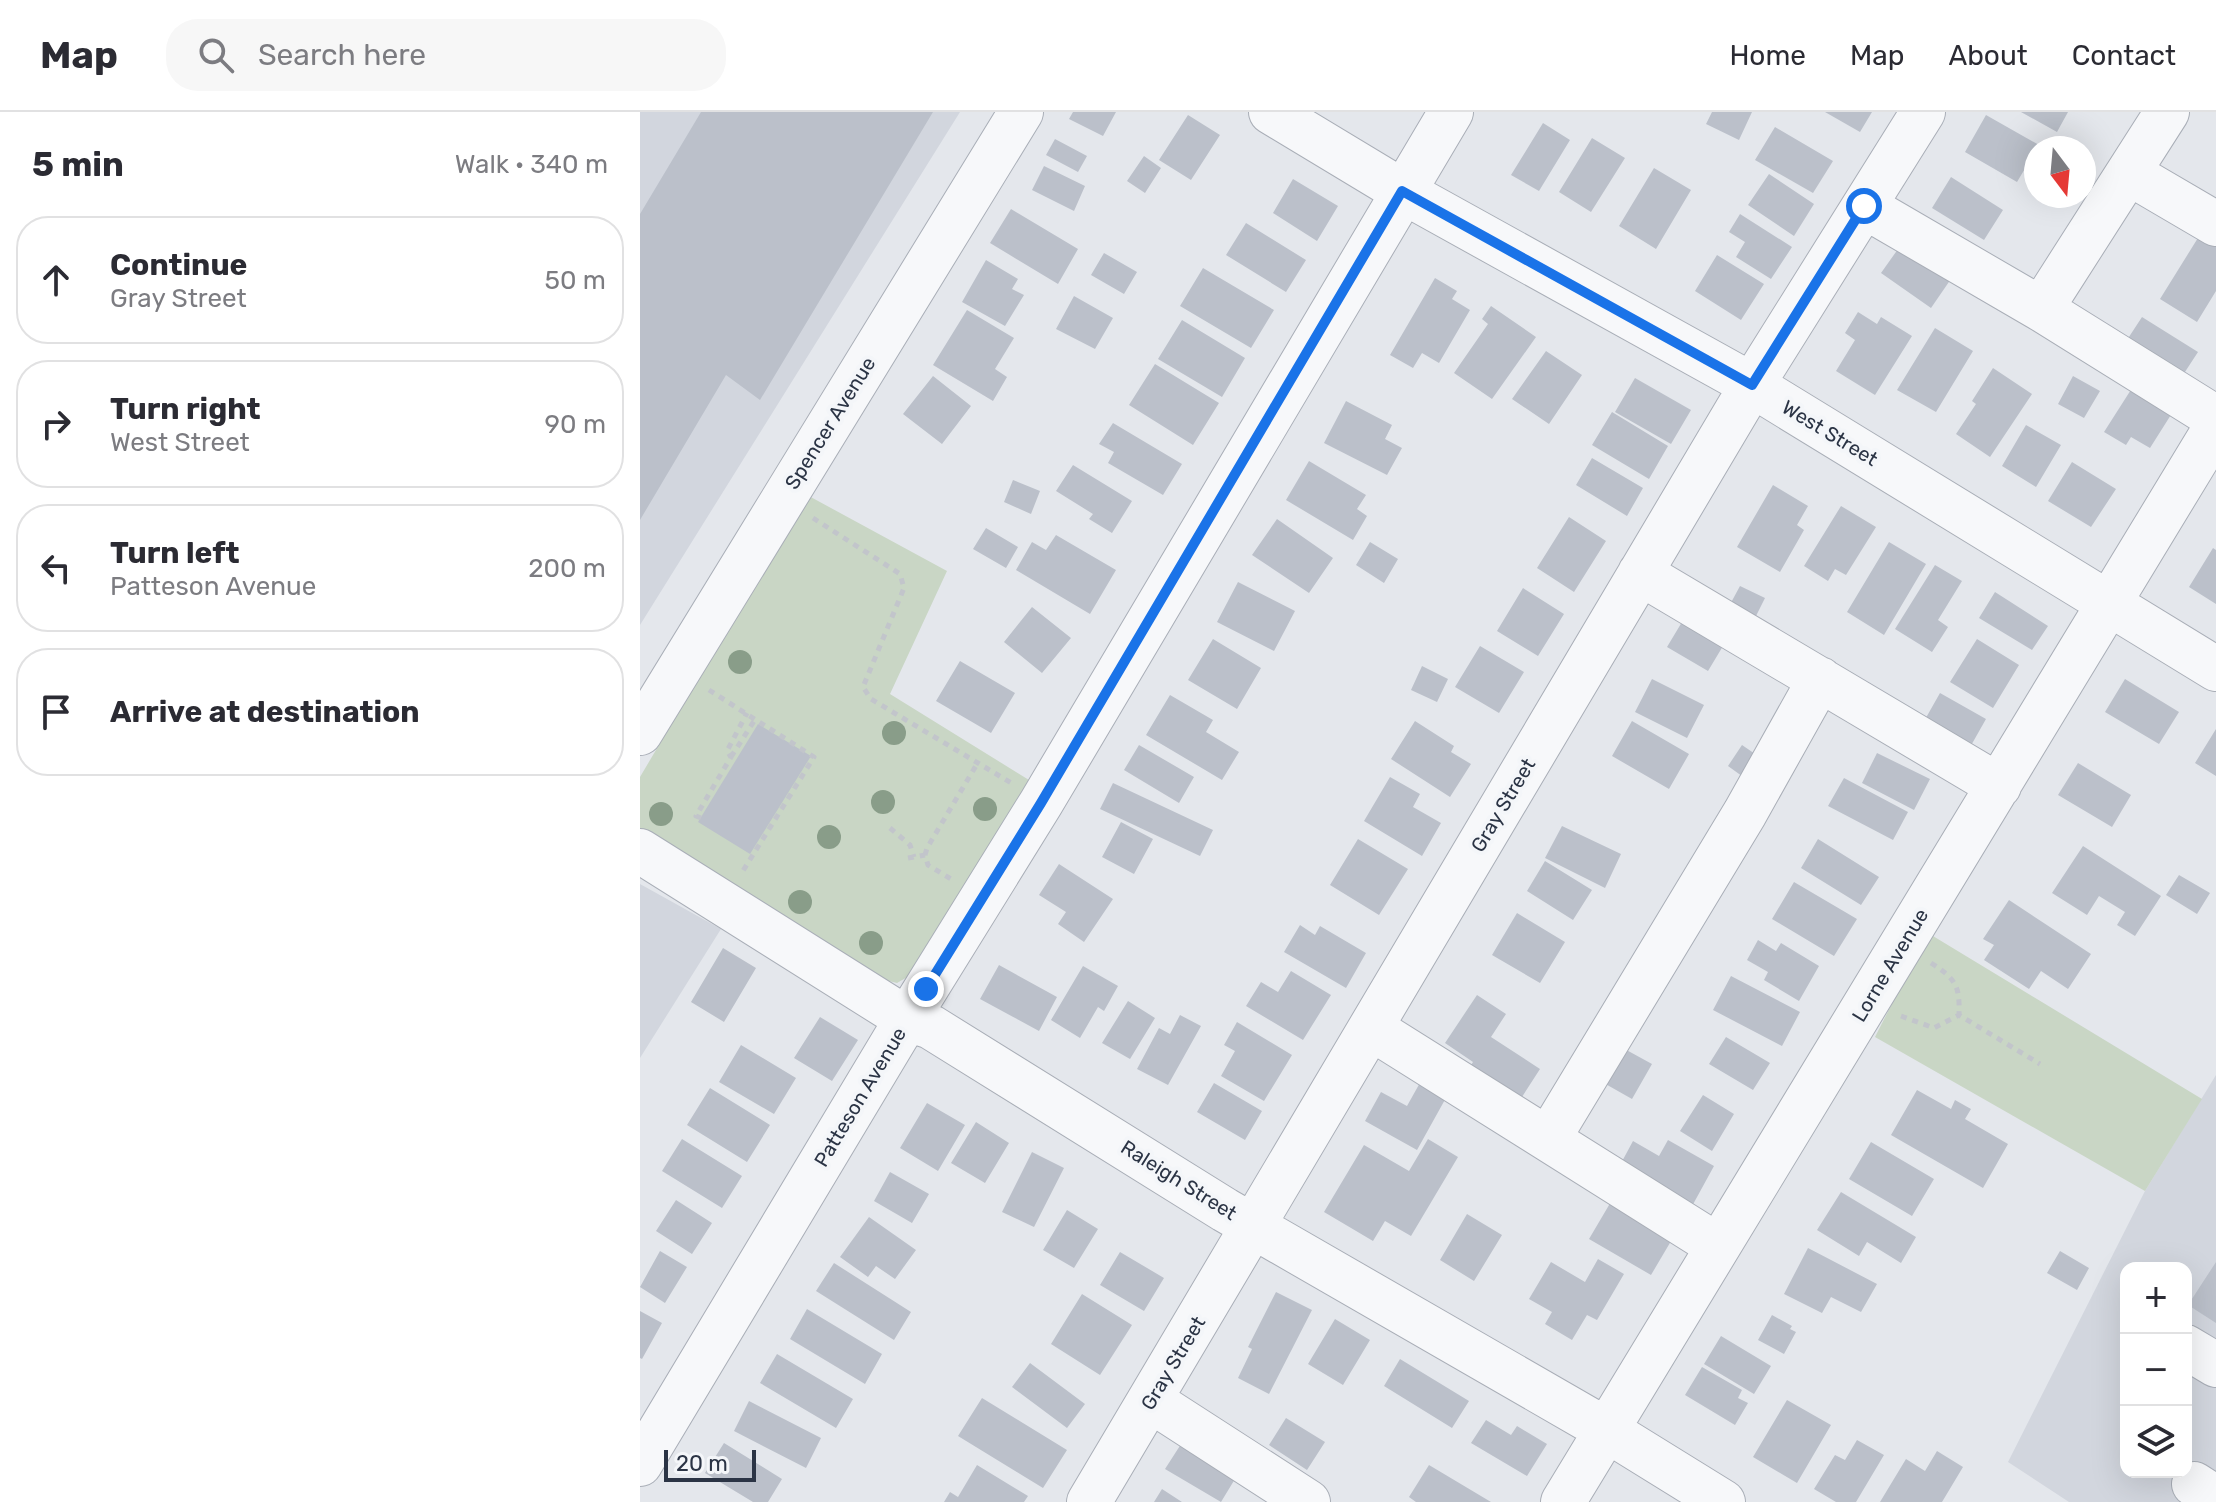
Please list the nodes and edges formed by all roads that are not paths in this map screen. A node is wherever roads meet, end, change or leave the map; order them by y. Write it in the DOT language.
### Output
graph roads {
  1 [pos="1021,112"];
  2 [pos="1271,112"];
  3 [pos="1451,112"];
  4 [pos="1923,112"];
  5 [pos="2167,112"];
  6 [pos="2129,173"];
  7 [pos="1402,191"];
  8 [pos="1864,206"];
  9 [pos="2216,224"];
  10 [pos="2041,309"];
  11 [pos="1752,385"];
  12 [pos="2216,418"];
  13 [pos="2216,427"];
  14 [pos="1640,573"];
  15 [pos="2111,604"];
  16 [pos="2216,669"];
  17 [pos="1820,679"];
  18 [pos="640,733"];
  19 [pos="1999,786"];
  20 [pos="640,851"];
  21 [pos="907,1019"];
  22 [pos="1371,1028"];
  23 [pos="1548,1139"];
  24 [pos="1251,1225"];
  25 [pos="1718,1246"];
  26 [pos="2192,1351"];
  27 [pos="2216,1365"];
  28 [pos="1150,1400"];
  29 [pos="1605,1429"];
  30 [pos="640,1464"];
  31 [pos="1089,1502"];
  32 [pos="1308,1502"];
  33 [pos="1563,1502"];
  34 [pos="1723,1502"];
  1 -- 18 [label="street, Spencer Avenue"];
  2 -- 7 [label="street, West Street"];
  3 -- 7 [label="street, Patteson Avenue"];
  4 -- 8 [label="street, Gray Street"];
  5 -- 6 [label="street"];
  6 -- 9 [label="street"];
  6 -- 10 [label="street"];
  7 -- 11 [label="street, West Street"];
  7 -- 21 [label="street, Patteson Avenue"];
  8 -- 10 [label="street"];
  8 -- 11 [label="street, Gray Street"];
  10 -- 12 [label="street"];
  11 -- 14 [label="street, Gray Street"];
  11 -- 15 [label="street, West Street"];
  13 -- 15 [label="street, Lorne Avenue"];
  14 -- 17 [label="street"];
  14 -- 22 [label="street, Gray Street"];
  15 -- 16 [label="street, West Street"];
  15 -- 19 [label="street, Lorne Avenue"];
  17 -- 19 [label="street"];
  17 -- 23 [label="street"];
  19 -- 25 [label="street, Lorne Avenue"];
  20 -- 21 [label="street, Raleigh Street"];
  21 -- 24 [label="street, Raleigh Street"];
  21 -- 30 [label="street, Patteson Avenue"];
  22 -- 23 [label="street"];
  22 -- 24 [label="street, Gray Street"];
  23 -- 25 [label="street"];
  24 -- 28 [label="street, Gray Street"];
  24 -- 29 [label="street, Raleigh Street"];
  25 -- 29 [label="street, Lorne Avenue"];
  26 -- 27 [label="street"];
  28 -- 31 [label="street, Gray Street"];
  28 -- 32 [label="street"];
  29 -- 33 [label="street, Lorne Avenue"];
  29 -- 34 [label="street, Raleigh Street"];
}
